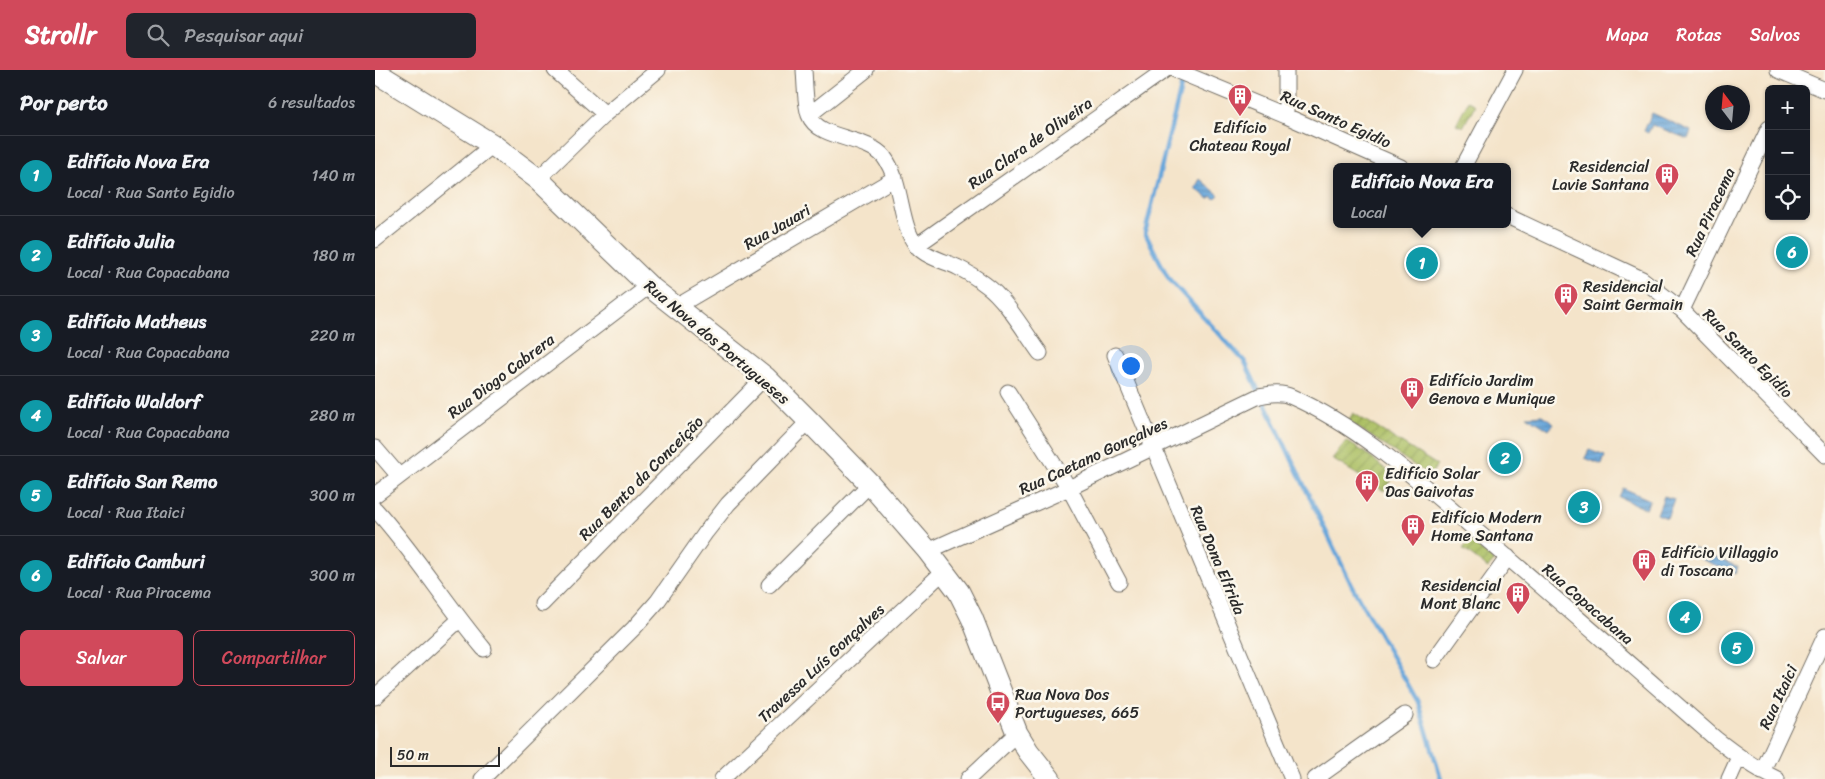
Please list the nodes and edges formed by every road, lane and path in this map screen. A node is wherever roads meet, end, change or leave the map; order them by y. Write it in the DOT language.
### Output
graph roads {
  1 [pos="555,70"];
  2 [pos="658,70"];
  3 [pos="804,70"];
  4 [pos="866,70"];
  5 [pos="1165,70"];
  6 [pos="1175,70"];
  7 [pos="1286,70"];
  8 [pos="1515,70"];
  9 [pos="1778,70"];
  10 [pos="375,72"];
  11 [pos="1792,78"];
  12 [pos="1825,90"];
  13 [pos="605,114"];
  14 [pos="809,115"];
  15 [pos="1286,116"];
  16 [pos="1768,130"];
  17 [pos="493,145"];
  18 [pos="1392,163"];
  19 [pos="1465,163"];
  20 [pos="895,178"];
  21 [pos="539,180"];
  22 [pos="1511,218"];
  23 [pos="375,240"];
  24 [pos="916,246"];
  25 [pos="649,286"];
  26 [pos="676,307"];
  27 [pos="1682,310"];
  28 [pos="1041,353"];
  29 [pos="1115,355"];
  30 [pos="765,378"];
  31 [pos="1008,392"];
  32 [pos="1274,393"];
  33 [pos="809,421"];
  34 [pos="375,448"];
  35 [pos="1152,448"];
  36 [pos="1825,455"];
  37 [pos="399,476"];
  38 [pos="870,484"];
  39 [pos="1069,488"];
  40 [pos="375,495"];
  41 [pos="375,509"];
  42 [pos="928,551"];
  43 [pos="1508,557"];
  44 [pos="944,571"];
  45 [pos="1119,582"];
  46 [pos="769,585"];
  47 [pos="542,604"];
  48 [pos="459,620"];
  49 [pos="1825,636"];
  50 [pos="484,649"];
  51 [pos="1434,660"];
  52 [pos="375,697"];
  53 [pos="1405,715"];
  54 [pos="1017,733"];
  55 [pos="1739,758"];
  56 [pos="1762,772"];
  57 [pos="482,779"];
  58 [pos="722,779"];
  59 [pos="968,779"];
  60 [pos="1050,779"];
  61 [pos="1292,779"];
  62 [pos="1315,779"];
  63 [pos="1729,779"];
  64 [pos="1777,779"];
  1 -- 13 [label="street"];
  2 -- 13 [label="street"];
  3 -- 14 [label="street"];
  4 -- 14 [label="street"];
  5 -- 24 [label="street, Rua Clara de Oliveira"];
  6 -- 15 [label="street, Rua Santo Egidio"];
  7 -- 15 [label="street"];
  8 -- 19 [label="street"];
  9 -- 11 [label="street"];
  10 -- 17 [label="street, Rua Nova dos Portugueses"];
  11 -- 12 [label="street"];
  13 -- 21 [label="street"];
  14 -- 20 [label="street"];
  15 -- 18 [label="street, Rua Santo Egidio"];
  16 -- 27 [label="street, Rua Piracema"];
  17 -- 21 [label="street, Rua Nova dos Portugueses"];
  17 -- 23 [label="street"];
  20 -- 24 [label="street"];
  20 -- 26 [label="street, Rua Jauari"];
  21 -- 25 [label="street, Rua Nova dos Portugueses"];
  22 -- 27 [label="street, Rua Santo Egidio"];
  24 -- 28 [label="street"];
  25 -- 26 [label="street, Rua Nova dos Portugueses"];
  25 -- 37 [label="street, Rua Diogo Cabrera"];
  26 -- 30 [label="street, Rua Nova dos Portugueses"];
  27 -- 36 [label="street, Rua Santo Egidio"];
  29 -- 35 [label="street, Rua Dona Elfrida"];
  30 -- 33 [label="street, Rua Nova dos Portugueses"];
  30 -- 47 [label="street, Rua Bento da Conceição"];
  31 -- 39 [label="street"];
  32 -- 35 [label="street, Rua Caetano Gonçalves"];
  32 -- 43 [label="street, Rua Copacabana"];
  33 -- 38 [label="street, Rua Nova dos Portugueses"];
  33 -- 57 [label="street"];
  34 -- 37 [label="street"];
  35 -- 39 [label="street, Rua Caetano Gonçalves"];
  35 -- 61 [label="street, Rua Dona Elfrida"];
  37 -- 40 [label="street, Rua Diogo Cabrera"];
  38 -- 42 [label="street, Rua Nova dos Portugueses"];
  38 -- 46 [label="street"];
  39 -- 42 [label="street, Rua Caetano Gonçalves"];
  39 -- 45 [label="street"];
  41 -- 48 [label="street"];
  42 -- 44 [label="street, Rua Nova dos Portugueses"];
  43 -- 51 [label="street"];
  43 -- 55 [label="street, Rua Copacabana"];
  44 -- 54 [label="street, Rua Nova dos Portugueses"];
  44 -- 58 [label="street, Travessa Luís Gonçalves"];
  48 -- 50 [label="street"];
  48 -- 52 [label="street"];
  49 -- 56 [label="street, Rua Itaici"];
  53 -- 62 [label="street"];
  54 -- 59 [label="street"];
  54 -- 60 [label="street, Rua Nova dos Portugueses"];
  55 -- 56 [label="street, Rua Copacabana"];
  55 -- 63 [label="street"];
  56 -- 64 [label="street, Rua Copacabana"];
}
